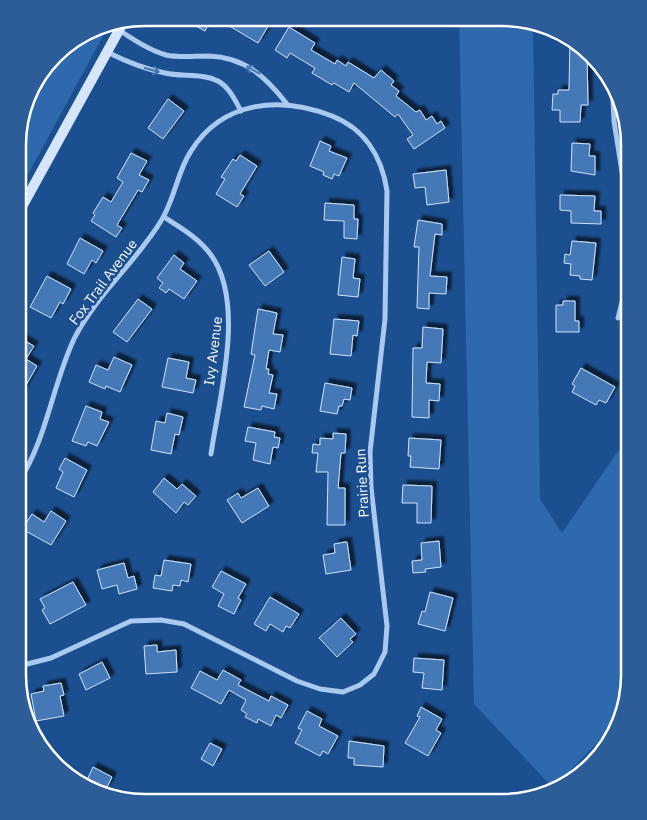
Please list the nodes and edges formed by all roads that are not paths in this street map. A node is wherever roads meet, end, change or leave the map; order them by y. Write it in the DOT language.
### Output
graph roads {
  1 [pos="124,28"];
  2 [pos="119,29"];
  3 [pos="107,52"];
  4 [pos="613,103"];
  5 [pos="288,104"];
  6 [pos="241,111"];
  7 [pos="621,162"];
  8 [pos="26,199"];
  9 [pos="168,208"];
  10 [pos="164,217"];
  11 [pos="621,307"];
  12 [pos="618,318"];
  13 [pos="211,454"];
  14 [pos="26,466"];
  15 [pos="26,664"];
  5 -- 1 [label="street, one-way"];
  2 -- 3 [label="street"];
  3 -- 6 [label="street, one-way"];
  3 -- 8 [label="street"];
  4 -- 7 [label="street"];
  5 -- 6 [label="street, Prairie Run"];
  5 -- 15 [label="street, Prairie Run"];
  6 -- 9 [label="street, Prairie Run"];
  9 -- 10 [label="street, Fox Trail Avenue"];
  10 -- 13 [label="street, Ivy Avenue"];
  10 -- 14 [label="street, Fox Trail Avenue"];
  11 -- 12 [label="street"];
}
